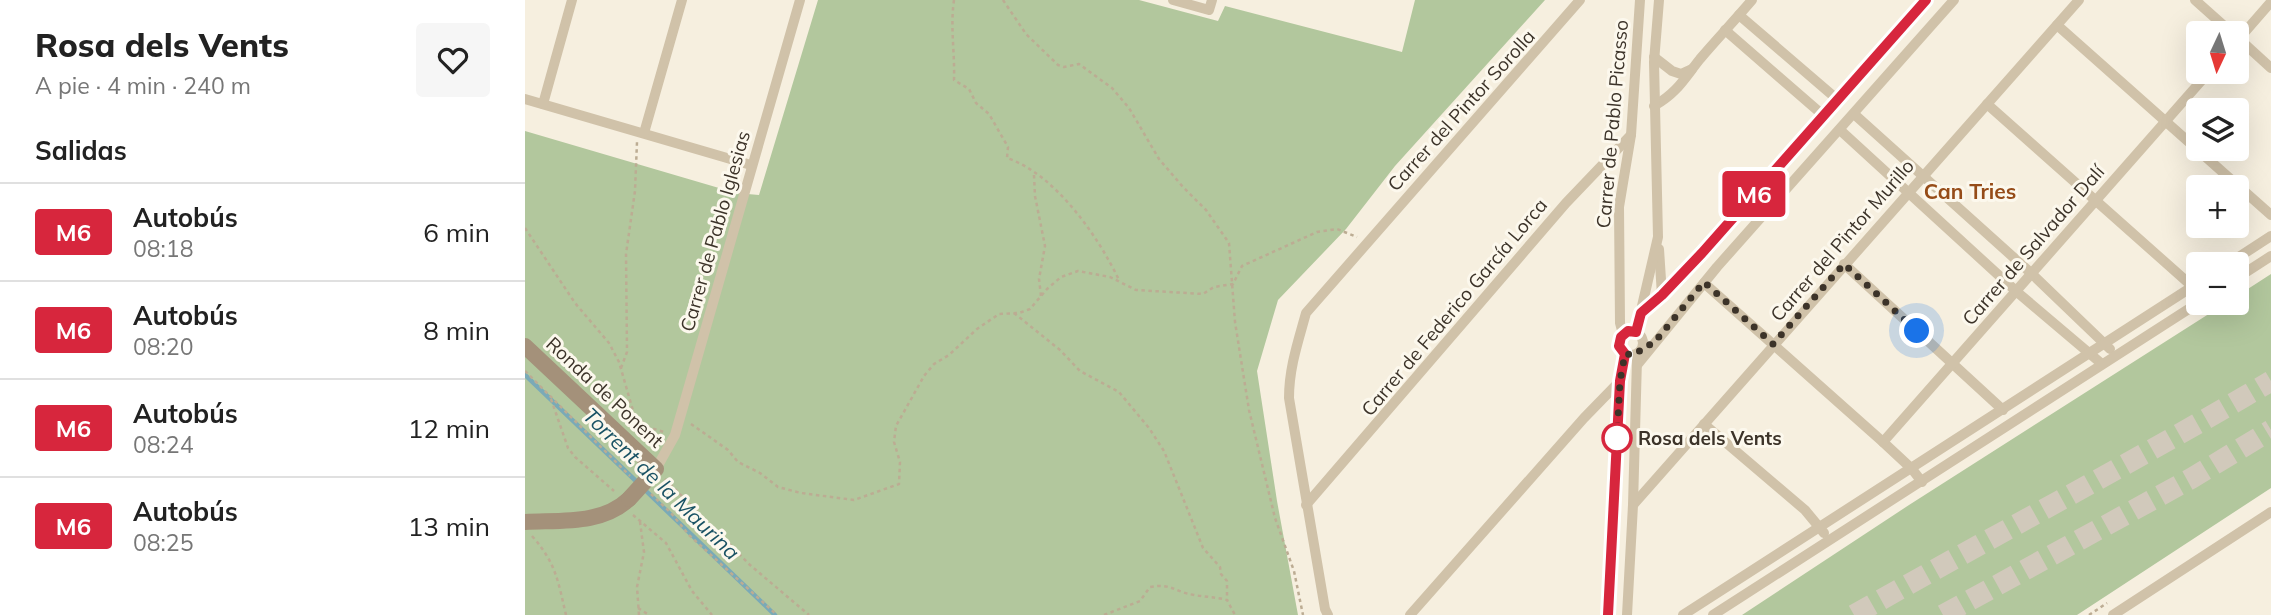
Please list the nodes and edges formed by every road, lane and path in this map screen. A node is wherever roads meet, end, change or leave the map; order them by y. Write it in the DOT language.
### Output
graph roads {
  1 [pos="572,0"];
  2 [pos="682,0"];
  3 [pos="800,0"];
  4 [pos="954,0"];
  5 [pos="1003,0"];
  6 [pos="1173,0"];
  7 [pos="1580,0"];
  8 [pos="1640,0"];
  9 [pos="1659,0"];
  10 [pos="1752,0"];
  11 [pos="1927,0"];
  12 [pos="1954,0"];
  13 [pos="2079,0"];
  14 [pos="2195,0"];
  15 [pos="2271,2"];
  16 [pos="1211,5"];
  17 [pos="1739,15"];
  18 [pos="2218,21"];
  19 [pos="2249,24"];
  20 [pos="2057,25"];
  21 [pos="1725,30"];
  22 [pos="2249,49"];
  23 [pos="1654,57"];
  24 [pos="2271,68"];
  25 [pos="1692,69"];
  26 [pos="2198,84"];
  27 [pos="525,99"];
  28 [pos="1838,100"];
  29 [pos="543,104"];
  30 [pos="1987,104"];
  31 [pos="1654,106"];
  32 [pos="1854,114"];
  33 [pos="1824,116"];
  34 [pos="2165,121"];
  35 [pos="1840,130"];
  36 [pos="641,132"];
  37 [pos="1631,135"];
  38 [pos="751,164"];
  39 [pos="1034,173"];
  40 [pos="1923,175"];
  41 [pos="1908,192"];
  42 [pos="2095,199"];
  43 [pos="2271,215"];
  44 [pos="525,228"];
  45 [pos="2271,236"];
  46 [pos="1658,237"];
  47 [pos="1367,242"];
  48 [pos="2246,252"];
  49 [pos="2271,256"];
  50 [pos="1844,264"];
  51 [pos="2249,270"];
  52 [pos="2032,274"];
  53 [pos="2186,276"];
  54 [pos="1119,280"];
  55 [pos="1704,282"];
  56 [pos="1233,284"];
  57 [pos="2186,291"];
  58 [pos="2017,292"];
  59 [pos="1662,295"];
  60 [pos="1041,296"];
  61 [pos="2186,311"];
  62 [pos="1014,313"];
  63 [pos="1641,313"];
  64 [pos="1636,332"];
  65 [pos="1623,334"];
  66 [pos="2106,343"];
  67 [pos="1773,344"];
  68 [pos="525,346"];
  69 [pos="1643,352"];
  70 [pos="1625,354"];
  71 [pos="2088,354"];
  72 [pos="2115,356"];
  73 [pos="1953,364"];
  74 [pos="2102,364"];
  75 [pos="621,368"];
  76 [pos="1620,381"];
  77 [pos="550,396"];
  78 [pos="2003,410"];
  79 [pos="636,417"];
  80 [pos="691,424"];
  81 [pos="1704,424"];
  82 [pos="669,433"];
  83 [pos="636,440"];
  84 [pos="1883,442"];
  85 [pos="622,454"];
  86 [pos="617,463"];
  87 [pos="1912,469"];
  88 [pos="657,475"];
  89 [pos="1921,481"];
  90 [pos="625,501"];
  91 [pos="1306,505"];
  92 [pos="1633,505"];
  93 [pos="2269,516"];
  94 [pos="640,522"];
  95 [pos="527,527"];
  96 [pos="1820,528"];
  97 [pos="1829,541"];
  98 [pos="1227,600"];
  99 [pos="638,608"];
  100 [pos="566,615"];
  101 [pos="639,615"];
  102 [pos="649,615"];
  103 [pos="712,615"];
  104 [pos="809,615"];
  105 [pos="1104,615"];
  106 [pos="1235,615"];
  107 [pos="1303,615"];
  108 [pos="1328,615"];
  109 [pos="1410,615"];
  110 [pos="1608,615"];
  111 [pos="1627,615"];
  112 [pos="1683,615"];
  113 [pos="1713,615"];
  114 [pos="2113,615"];
  1 -- 29 [label="street"];
  2 -- 36 [label="street"];
  3 -- 38 [label="street, Carrer de Pablo Iglesias"];
  4 -- 39 [label="path"];
  5 -- 56 [label="path"];
  6 -- 16 [label="street"];
  7 -- 47 [label="street, Carrer del Pintor Sorolla"];
  8 -- 37 [label="street, Carrer de Pablo Picasso"];
  9 -- 23 [label="street, Carrer de Pablo Picasso"];
  10 -- 17 [label="street"];
  11 -- 28 [label="street"];
  12 -- 32 [label="street"];
  13 -- 20 [label="street, Carrer del Pintor Murillo"];
  14 -- 18 [label="street"];
  15 -- 19 [label="street"];
  17 -- 21 [label="street"];
  17 -- 28 [label="street"];
  20 -- 30 [label="street, Carrer del Pintor Murillo"];
  20 -- 34 [label="street"];
  21 -- 25 [label="street"];
  21 -- 33 [label="street"];
  22 -- 24 [label="street"];
  23 -- 25 [label="street"];
  23 -- 31 [label="street, Carrer de Pablo Picasso"];
  25 -- 31 [label="street"];
  26 -- 34 [label="street, Carrer de Salvador Dalí"];
  27 -- 29 [label="street"];
  28 -- 33 [label="street"];
  29 -- 36 [label="street"];
  30 -- 40 [label="street, Carrer del Pintor Murillo"];
  30 -- 42 [label="street"];
  31 -- 46 [label="street, Carrer de Pablo Picasso"];
  32 -- 35 [label="street"];
  32 -- 40 [label="street"];
  33 -- 59 [label="street"];
  34 -- 42 [label="street, Carrer de Salvador Dalí"];
  34 -- 43 [label="street"];
  35 -- 41 [label="street"];
  35 -- 55 [label="street"];
  36 -- 38 [label="street"];
  36 -- 75 [label="path"];
  37 -- 65 [label="street, Carrer de Pablo Picasso"];
  37 -- 91 [label="street, Carrer de Federico García Lorca"];
  38 -- 88 [label="street, Carrer de Pablo Iglesias"];
  39 -- 54 [label="path"];
  39 -- 60 [label="path"];
  40 -- 41 [label="street, Carrer del Pintor Murillo"];
  40 -- 52 [label="street"];
  41 -- 50 [label="street, Carrer del Pintor Murillo"];
  41 -- 58 [label="street"];
  42 -- 52 [label="street, Carrer de Salvador Dalí"];
  42 -- 53 [label="street"];
  44 -- 75 [label="path"];
  45 -- 48 [label="street"];
  46 -- 59 [label="street, Carrer de Pablo Picasso"];
  46 -- 63 [label="street, Carrer de Pablo Picasso"];
  47 -- 56 [label="path"];
  47 -- 91 [label="street"];
  49 -- 51 [label="street"];
  50 -- 67 [label="street, Carrer del Pintor Murillo"];
  50 -- 73 [label="street"];
  52 -- 58 [label="street, Carrer de Salvador Dalí"];
  52 -- 66 [label="street"];
  54 -- 56 [label="path"];
  54 -- 60 [label="path"];
  55 -- 67 [label="street"];
  55 -- 69 [label="street"];
  56 -- 107 [label="path"];
  57 -- 66 [label="street"];
  58 -- 71 [label="street"];
  58 -- 73 [label="street, Carrer de Salvador Dalí"];
  59 -- 63 [label="street"];
  60 -- 62 [label="path"];
  61 -- 72 [label="street"];
  62 -- 80 [label="path"];
  62 -- 98 [label="path"];
  63 -- 64 [label="street, Carrer de Pablo Picasso"];
  64 -- 65 [label="street"];
  64 -- 69 [label="street"];
  65 -- 70 [label="street"];
  66 -- 71 [label="street"];
  66 -- 72 [label="street"];
  67 -- 81 [label="street, Carrer del Pintor Murillo"];
  67 -- 84 [label="street"];
  68 -- 88 [label="main road, Ronda de Ponent"];
  69 -- 70 [label="street"];
  69 -- 92 [label="street"];
  70 -- 76 [label="street"];
  71 -- 74 [label="street"];
  71 -- 78 [label="street"];
  72 -- 74 [label="street"];
  73 -- 78 [label="street"];
  73 -- 84 [label="street, Carrer de Salvador Dalí"];
  74 -- 89 [label="street"];
  75 -- 79 [label="path"];
  76 -- 109 [label="street"];
  76 -- 110 [label="street"];
  77 -- 90 [label="path"];
  78 -- 87 [label="street"];
  79 -- 82 [label="path"];
  79 -- 83 [label="path"];
  81 -- 92 [label="street, Carrer del Pintor Murillo"];
  81 -- 96 [label="street"];
  84 -- 87 [label="street"];
  85 -- 86 [label="path"];
  87 -- 89 [label="street"];
  87 -- 96 [label="street"];
  88 -- 90 [label="main road, bridge"];
  88 -- 104 [label="path"];
  89 -- 97 [label="street"];
  90 -- 94 [label="path"];
  90 -- 95 [label="main road"];
  91 -- 108 [label="street"];
  92 -- 111 [label="street"];
  93 -- 114 [label="street"];
  94 -- 99 [label="path"];
  94 -- 103 [label="path"];
  95 -- 100 [label="path"];
  96 -- 97 [label="street"];
  96 -- 112 [label="street"];
  97 -- 113 [label="street"];
  98 -- 105 [label="path"];
  98 -- 106 [label="path"];
  99 -- 101 [label="path"];
  99 -- 102 [label="path"];
}
